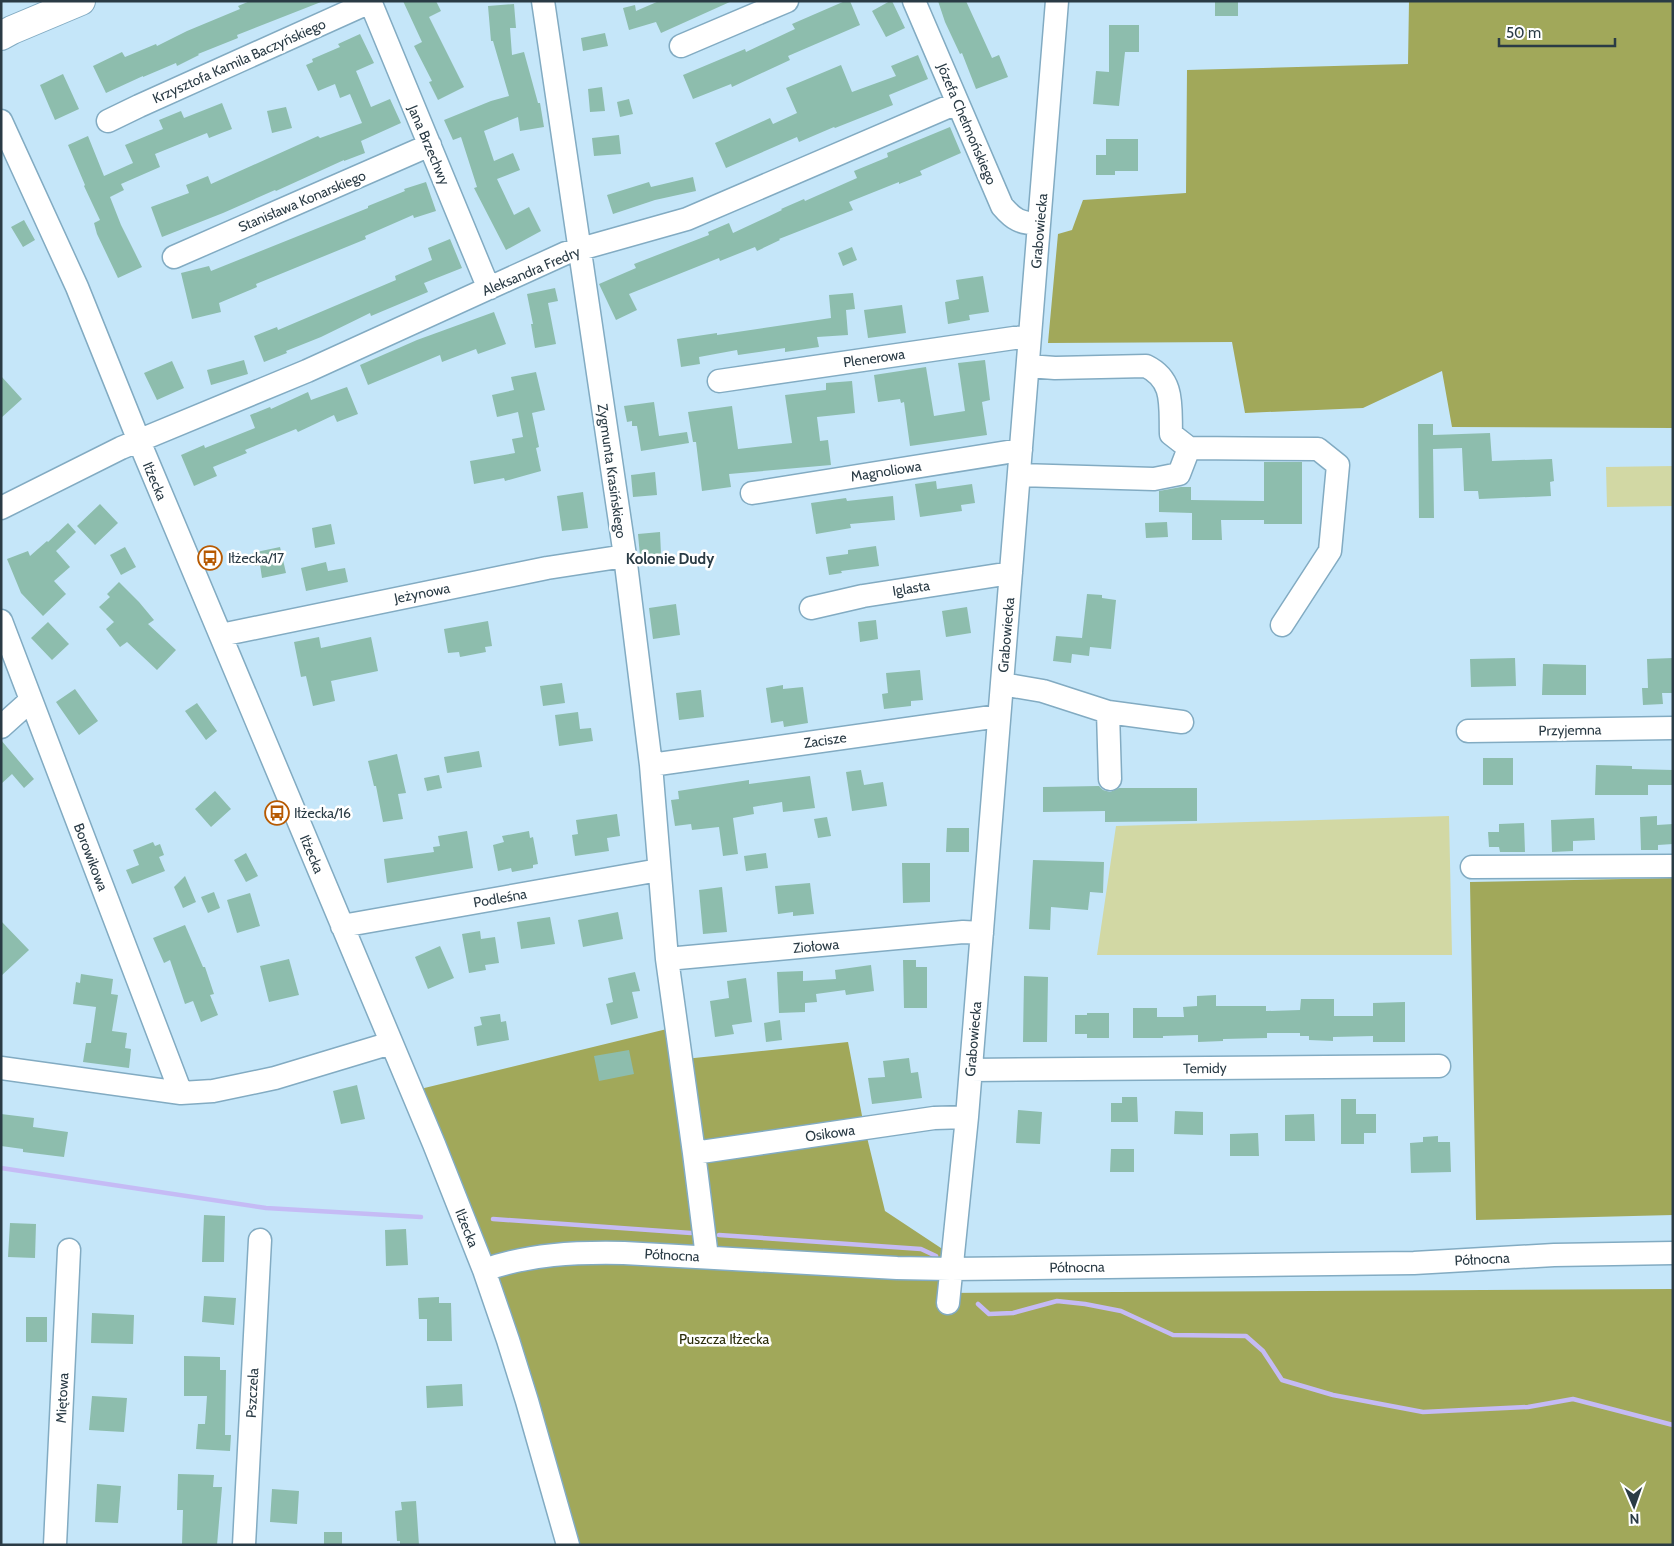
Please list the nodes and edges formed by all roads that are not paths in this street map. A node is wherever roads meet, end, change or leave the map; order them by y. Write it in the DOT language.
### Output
graph roads {
  1 [pos="81,1"];
  2 [pos="543,1"];
  3 [pos="787,1"];
  4 [pos="914,1"];
  5 [pos="1057,1"];
  6 [pos="370,2"];
  7 [pos="1,36"];
  8 [pos="681,46"];
  9 [pos="957,103"];
  10 [pos="1,120"];
  11 [pos="108,121"];
  12 [pos="430,146"];
  13 [pos="1039,224"];
  14 [pos="579,249"];
  15 [pos="174,257"];
  16 [pos="490,288"];
  17 [pos="1030,337"];
  18 [pos="1028,366"];
  19 [pos="719,381"];
  20 [pos="138,441"];
  21 [pos="1189,448"];
  22 [pos="1021,450"];
  23 [pos="1019,475"];
  24 [pos="752,493"];
  25 [pos="1,508"];
  26 [pos="625,556"];
  27 [pos="1011,573"];
  28 [pos="811,608"];
  29 [pos="1,621"];
  30 [pos="1282,625"];
  31 [pos="221,635"];
  32 [pos="1002,684"];
  33 [pos="31,700"];
  34 [pos="1108,712"];
  35 [pos="999,716"];
  36 [pos="1182,722"];
  37 [pos="1,727"];
  38 [pos="1673,728"];
  39 [pos="1468,731"];
  40 [pos="651,765"];
  41 [pos="1110,779"];
  42 [pos="1673,866"];
  43 [pos="1472,867"];
  44 [pos="659,870"];
  45 [pos="342,926"];
  46 [pos="982,933"];
  47 [pos="666,951"];
  48 [pos="391,1043"];
  49 [pos="1439,1066"];
  50 [pos="1,1068"];
  51 [pos="971,1070"];
  52 [pos="181,1093"];
  53 [pos="967,1116"];
  54 [pos="694,1152"];
  55 [pos="260,1240"];
  56 [pos="69,1250"];
  57 [pos="1673,1253"];
  58 [pos="707,1257"];
  59 [pos="951,1268"];
  60 [pos="484,1270"];
  61 [pos="948,1303"];
  62 [pos="55,1545"];
  63 [pos="244,1545"];
  64 [pos="568,1545"];
  1 -- 7 [label="main road"];
  2 -- 14 [label="street, Zygmunta Krasińskiego"];
  3 -- 8 [label="street"];
  4 -- 9 [label="street, Józefa Chełmońskiego"];
  5 -- 13 [label="street, Grabowiecka"];
  6 -- 11 [label="street, Krzysztofa Kamila Baczyńskiego"];
  6 -- 12 [label="street, Jana Brzechwy"];
  9 -- 13 [label="street, Józefa Chełmońskiego"];
  9 -- 14 [label="street, Aleksandra Fredry"];
  10 -- 20 [label="street, Iłżecka"];
  12 -- 15 [label="street, Stanisława Konarskiego"];
  12 -- 16 [label="street, Jana Brzechwy"];
  13 -- 17 [label="street, Grabowiecka"];
  14 -- 16 [label="street, Aleksandra Fredry"];
  14 -- 26 [label="street, Zygmunta Krasińskiego"];
  16 -- 20 [label="street, Aleksandra Fredry"];
  17 -- 18 [label="street, Grabowiecka"];
  17 -- 19 [label="street, Plenerowa"];
  18 -- 21 [label="street"];
  18 -- 22 [label="street, Grabowiecka"];
  20 -- 25 [label="street"];
  20 -- 31 [label="street, Iłżecka"];
  21 -- 23 [label="street"];
  21 -- 30 [label="street"];
  22 -- 23 [label="street, Grabowiecka"];
  22 -- 24 [label="street, Magnoliowa"];
  23 -- 27 [label="street, Grabowiecka"];
  26 -- 31 [label="street, Jeżynowa"];
  26 -- 40 [label="street, Zygmunta Krasińskiego"];
  27 -- 28 [label="street, Iglasta"];
  27 -- 32 [label="street, Grabowiecka"];
  29 -- 33 [label="street, Borowikowa"];
  31 -- 45 [label="street, Iłżecka"];
  32 -- 34 [label="street"];
  32 -- 35 [label="street, Grabowiecka"];
  33 -- 37 [label="street"];
  33 -- 52 [label="street, Borowikowa"];
  34 -- 36 [label="street"];
  34 -- 41 [label="street"];
  35 -- 40 [label="street, Zacisze"];
  35 -- 46 [label="street, Grabowiecka"];
  38 -- 39 [label="street, Przyjemna"];
  40 -- 44 [label="street, Zygmunta Krasińskiego"];
  42 -- 43 [label="street"];
  44 -- 45 [label="street, Podleśna"];
  44 -- 47 [label="street, Zygmunta Krasińskiego"];
  45 -- 48 [label="street, Iłżecka"];
  46 -- 47 [label="street, Ziołowa"];
  46 -- 51 [label="street, Grabowiecka"];
  47 -- 54 [label="street"];
  48 -- 52 [label="street"];
  48 -- 60 [label="street, Iłżecka"];
  49 -- 51 [label="street, Temidy"];
  50 -- 52 [label="street"];
  51 -- 53 [label="street, Grabowiecka"];
  53 -- 54 [label="street, Osikowa"];
  53 -- 59 [label="street, Grabowiecka"];
  54 -- 58 [label="street"];
  55 -- 63 [label="street, Pszczela"];
  56 -- 62 [label="street, Miętowa"];
  57 -- 59 [label="street, Północna"];
  58 -- 59 [label="street, Północna"];
  58 -- 60 [label="street, Północna"];
  59 -- 61 [label="street, Grabowiecka"];
  60 -- 64 [label="street, Iłżecka"];
}
